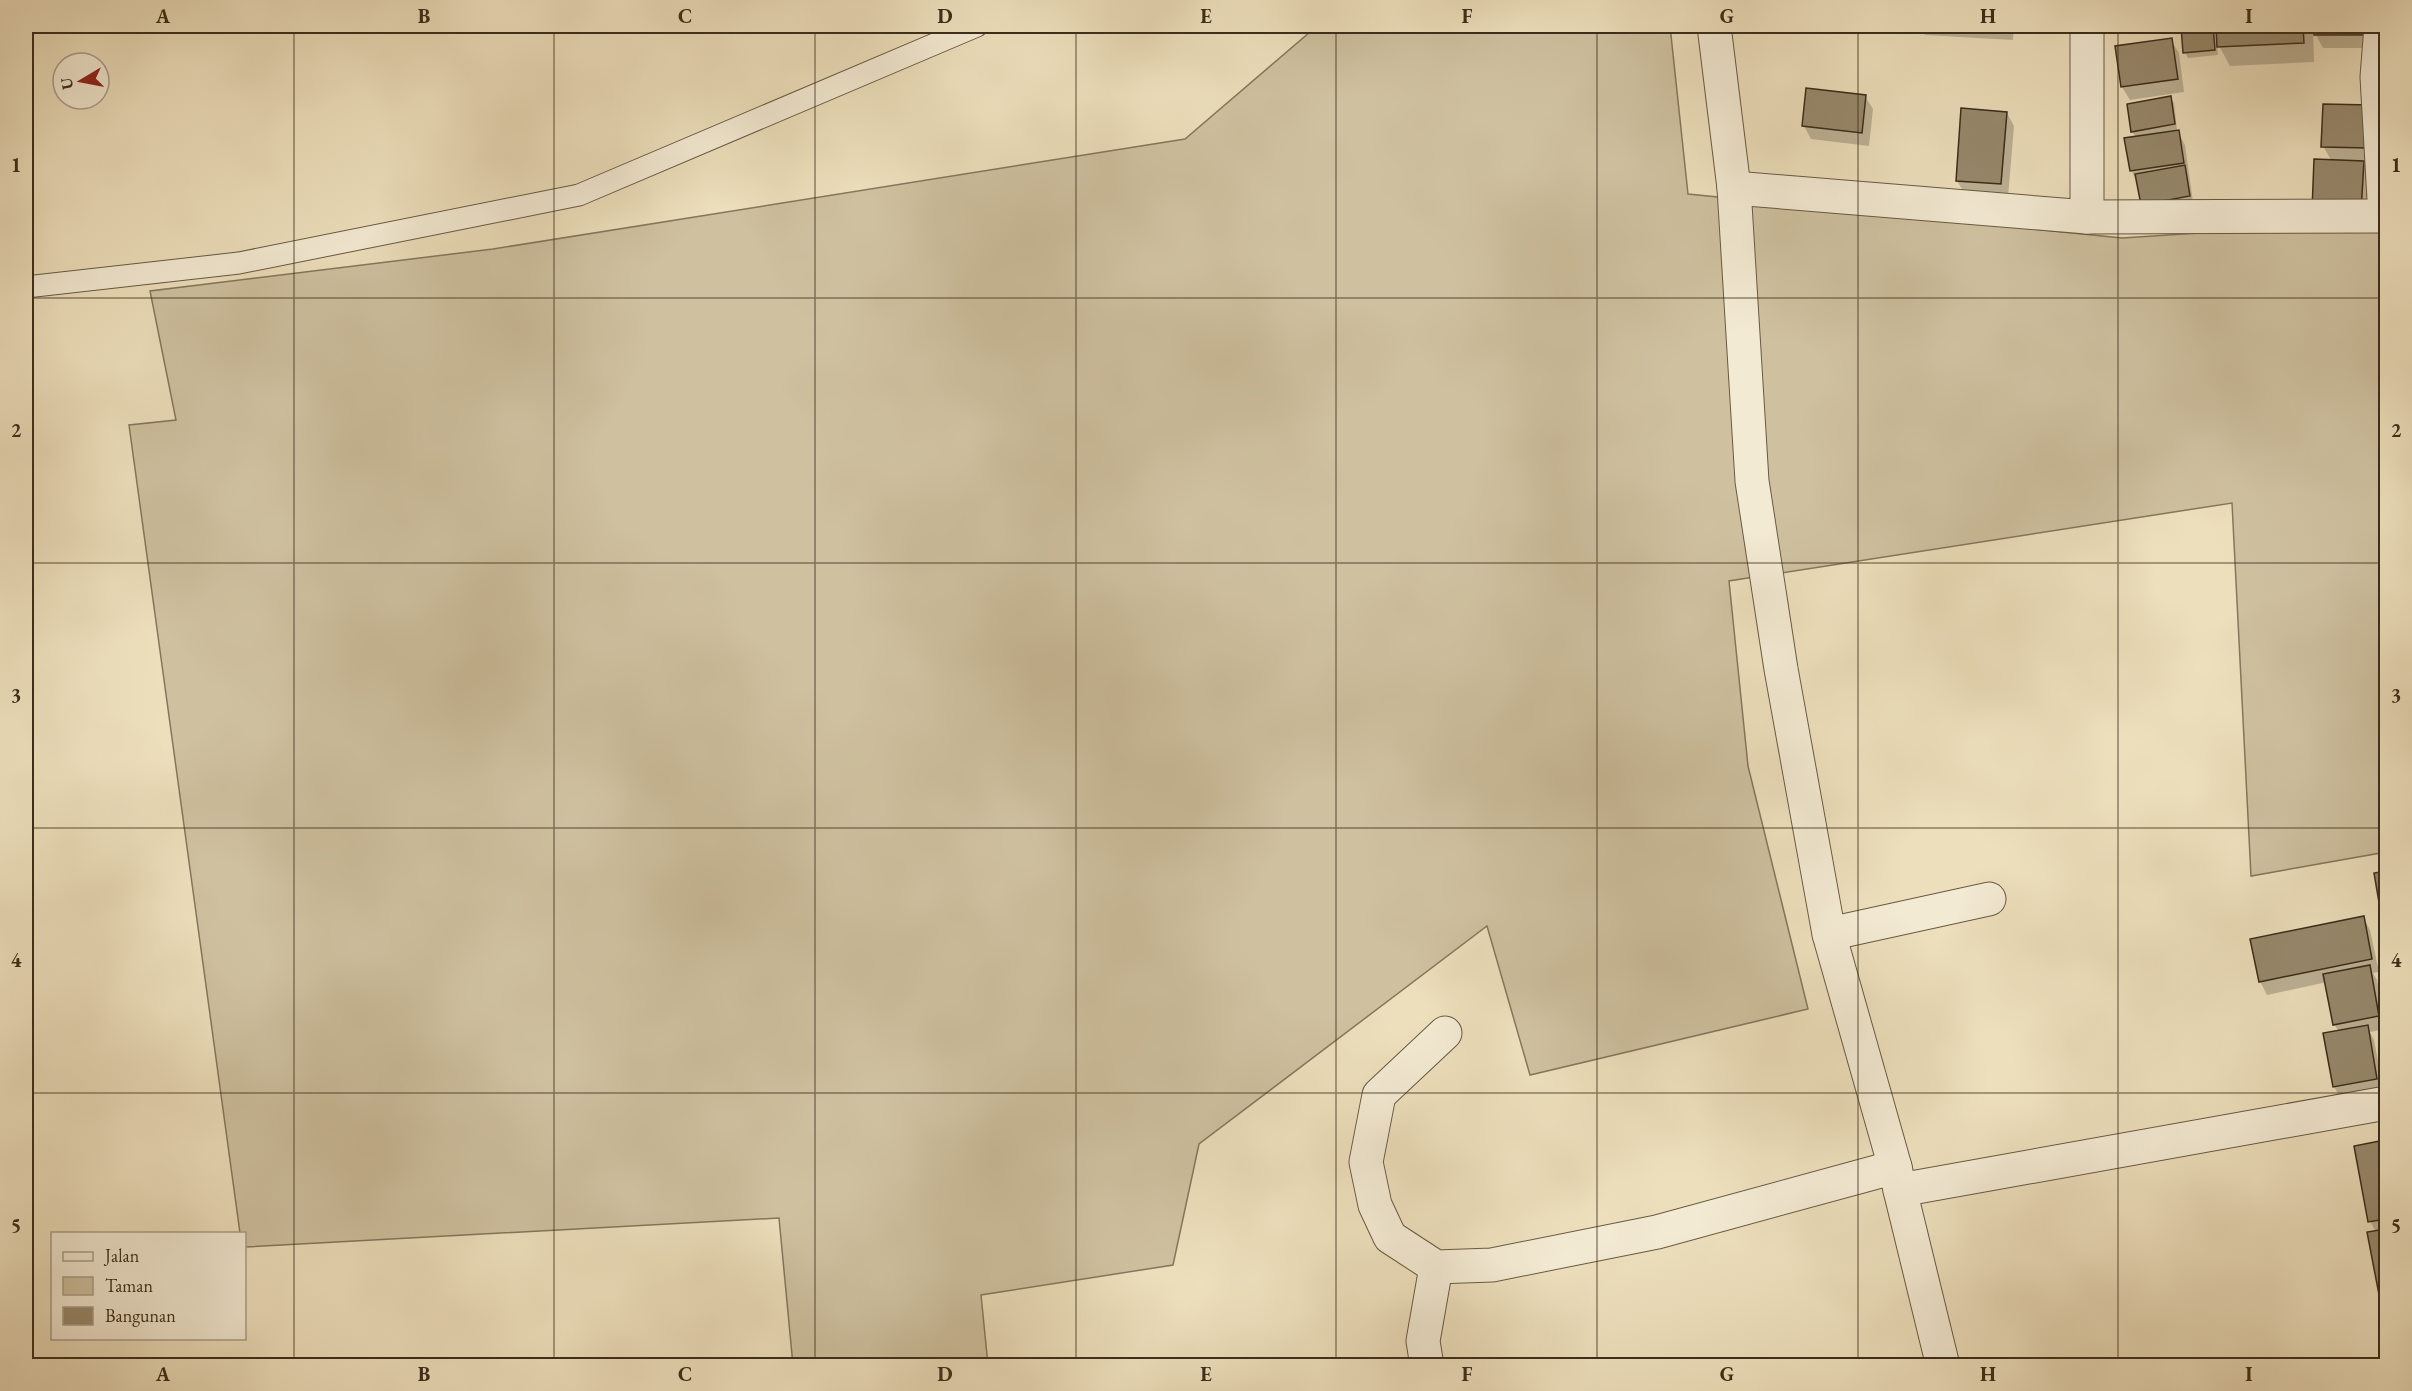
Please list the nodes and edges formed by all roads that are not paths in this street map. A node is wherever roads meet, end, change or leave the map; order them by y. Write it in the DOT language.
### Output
graph roads {
  1 [pos="977,26"];
  2 [pos="1714,26"];
  3 [pos="2087,26"];
  4 [pos="2381,26"];
  5 [pos="1734,188"];
  6 [pos="2386,216"];
  7 [pos="2087,217"];
  8 [pos="26,287"];
  9 [pos="1989,899"];
  10 [pos="1829,934"];
  11 [pos="1445,1033"];
  12 [pos="2386,1103"];
  13 [pos="1898,1178"];
  14 [pos="1436,1267"];
  15 [pos="1427,1365"];
  16 [pos="1943,1365"];
  1 -- 8 [label="lane"];
  2 -- 5 [label="street"];
  3 -- 7 [label="street"];
  4 -- 6 [label="street"];
  5 -- 7 [label="street"];
  5 -- 10 [label="street"];
  6 -- 7 [label="street"];
  9 -- 10 [label="street"];
  10 -- 13 [label="street"];
  11 -- 14 [label="street"];
  12 -- 13 [label="street"];
  13 -- 14 [label="street"];
  13 -- 16 [label="street"];
  14 -- 15 [label="street"];
}
